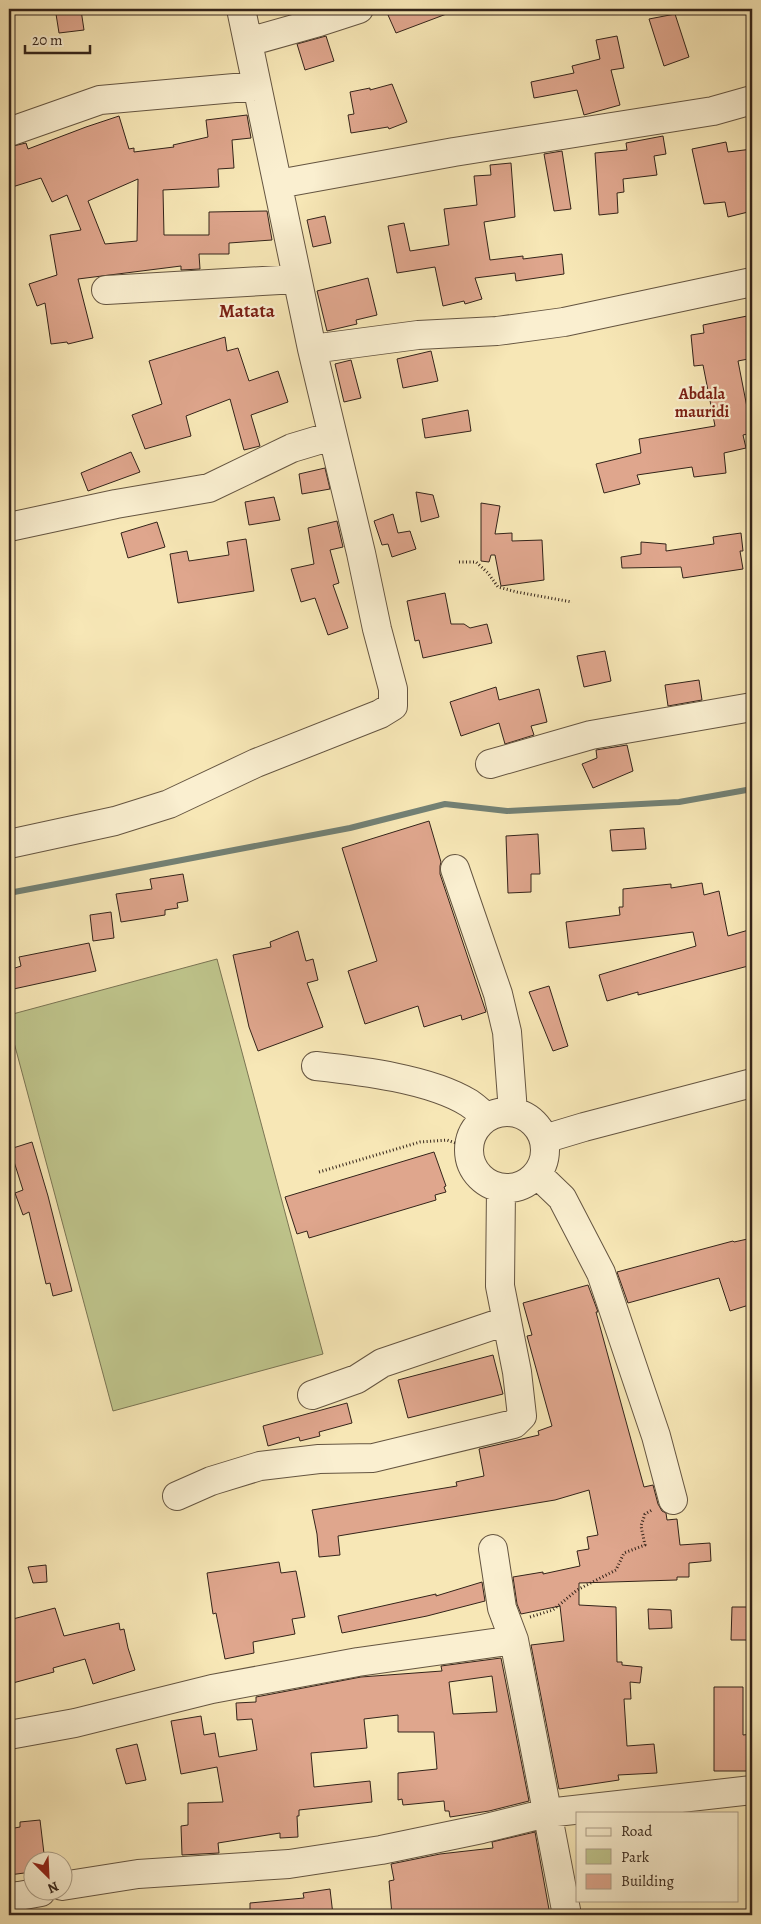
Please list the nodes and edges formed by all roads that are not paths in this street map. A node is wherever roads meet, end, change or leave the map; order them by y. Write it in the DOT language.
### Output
graph roads {
  1 [pos="241,9"];
  2 [pos="359,9"];
  3 [pos="248,42"];
  4 [pos="257,86"];
  5 [pos="752,100"];
  6 [pos="9,132"];
  7 [pos="278,184"];
  8 [pos="297,279"];
  9 [pos="752,282"];
  10 [pos="106,290"];
  11 [pos="312,350"];
  12 [pos="332,436"];
  13 [pos="9,527"];
  14 [pos="752,707"];
  15 [pos="490,764"];
  16 [pos="9,844"];
  17 [pos="455,869"];
  18 [pos="316,1066"];
  19 [pos="752,1083"];
  20 [pos="500,1115"];
  21 [pos="544,1139"];
  22 [pos="537,1174"];
  23 [pos="501,1188"];
  24 [pos="506,1320"];
  25 [pos="312,1395"];
  26 [pos="177,1496"];
  27 [pos="673,1500"];
  28 [pos="492,1549"];
  29 [pos="511,1633"];
  30 [pos="9,1735"];
  31 [pos="752,1790"];
  32 [pos="547,1813"];
  33 [pos="72,1884"];
  34 [pos="22,1896"];
  35 [pos="9,1897"];
  36 [pos="567,1915"];
  1 -- 3 [label="street"];
  2 -- 3 [label="street"];
  3 -- 4 [label="street"];
  4 -- 6 [label="street"];
  4 -- 7 [label="street"];
  5 -- 7 [label="street"];
  7 -- 8 [label="street"];
  8 -- 10 [label="street"];
  8 -- 11 [label="street"];
  9 -- 11 [label="street"];
  11 -- 12 [label="street"];
  12 -- 13 [label="street"];
  12 -- 16 [label="street"];
  14 -- 15 [label="street"];
  17 -- 20 [label="street"];
  18 -- 20 [label="street"];
  19 -- 21 [label="street"];
  20 -- 21 [label="street"];
  20 -- 23 [label="street"];
  21 -- 22 [label="street"];
  22 -- 23 [label="street"];
  22 -- 27 [label="street"];
  23 -- 24 [label="street"];
  24 -- 25 [label="street"];
  24 -- 26 [label="street"];
  28 -- 29 [label="street"];
  29 -- 30 [label="street"];
  29 -- 32 [label="street"];
  31 -- 32 [label="street"];
  32 -- 33 [label="street"];
  32 -- 36 [label="street"];
  34 -- 35 [label="street"];
}
